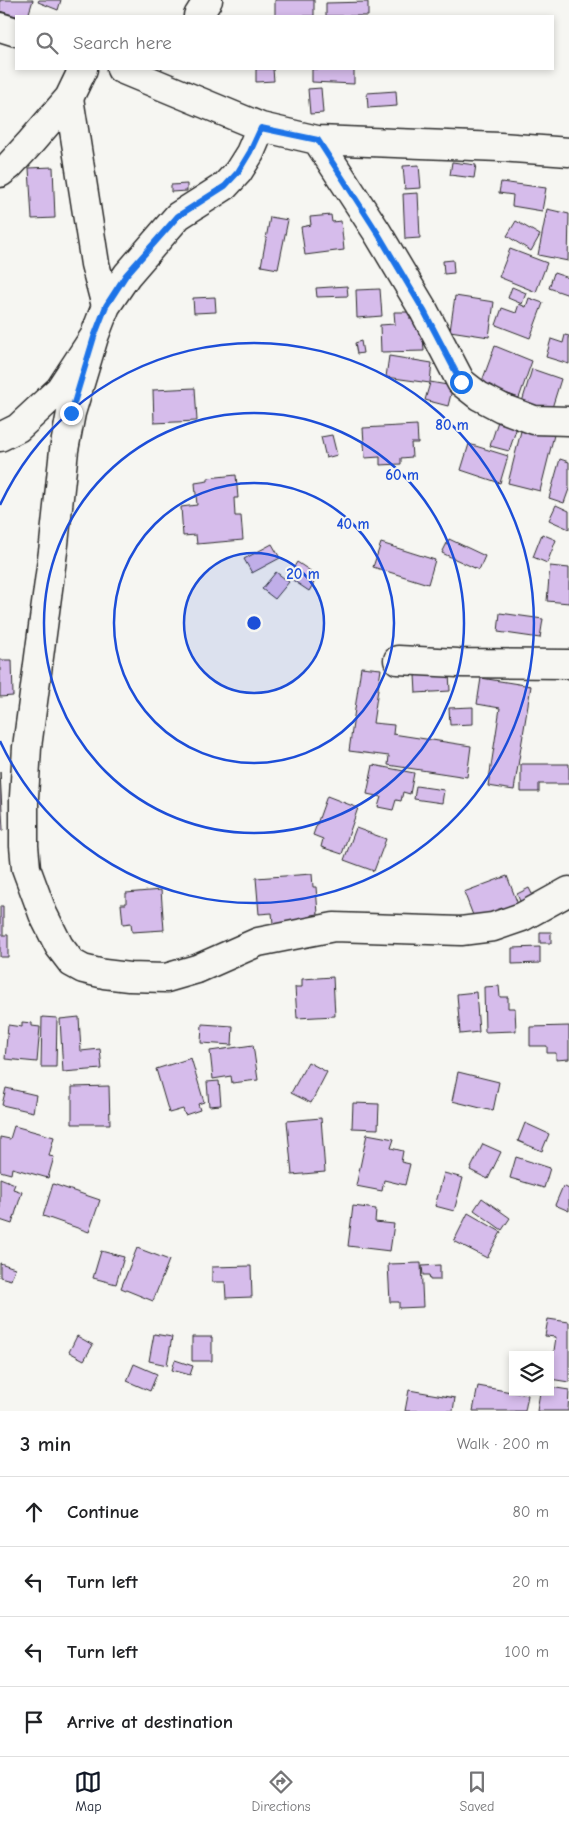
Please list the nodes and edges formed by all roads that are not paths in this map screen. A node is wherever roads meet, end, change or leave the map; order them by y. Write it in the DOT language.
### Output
graph roads {
  1 [pos="208,0"];
  2 [pos="199,15"];
  3 [pos="0,27"];
  4 [pos="15,32"];
  5 [pos="83,70"];
  6 [pos="126,70"];
  7 [pos="174,80"];
  8 [pos="69,98"];
  9 [pos="261,128"];
  10 [pos="318,140"];
  11 [pos="569,152"];
  12 [pos="0,173"];
  13 [pos="106,306"];
  14 [pos="94,337"];
  15 [pos="569,421"];
  16 [pos="0,437"];
  17 [pos="398,660"];
  18 [pos="569,664"];
  19 [pos="569,891"];
  1 -- 2 [label="street"];
  3 -- 4 [label="street"];
  5 -- 8 [label="street"];
  6 -- 7 [label="street"];
  7 -- 9 [label="street"];
  8 -- 12 [label="street"];
  8 -- 13 [label="street"];
  9 -- 10 [label="street"];
  9 -- 13 [label="street"];
  10 -- 11 [label="street"];
  10 -- 15 [label="street"];
  13 -- 14 [label="street"];
  14 -- 16 [label="street"];
  14 -- 19 [label="street"];
  17 -- 18 [label="street"];
}
